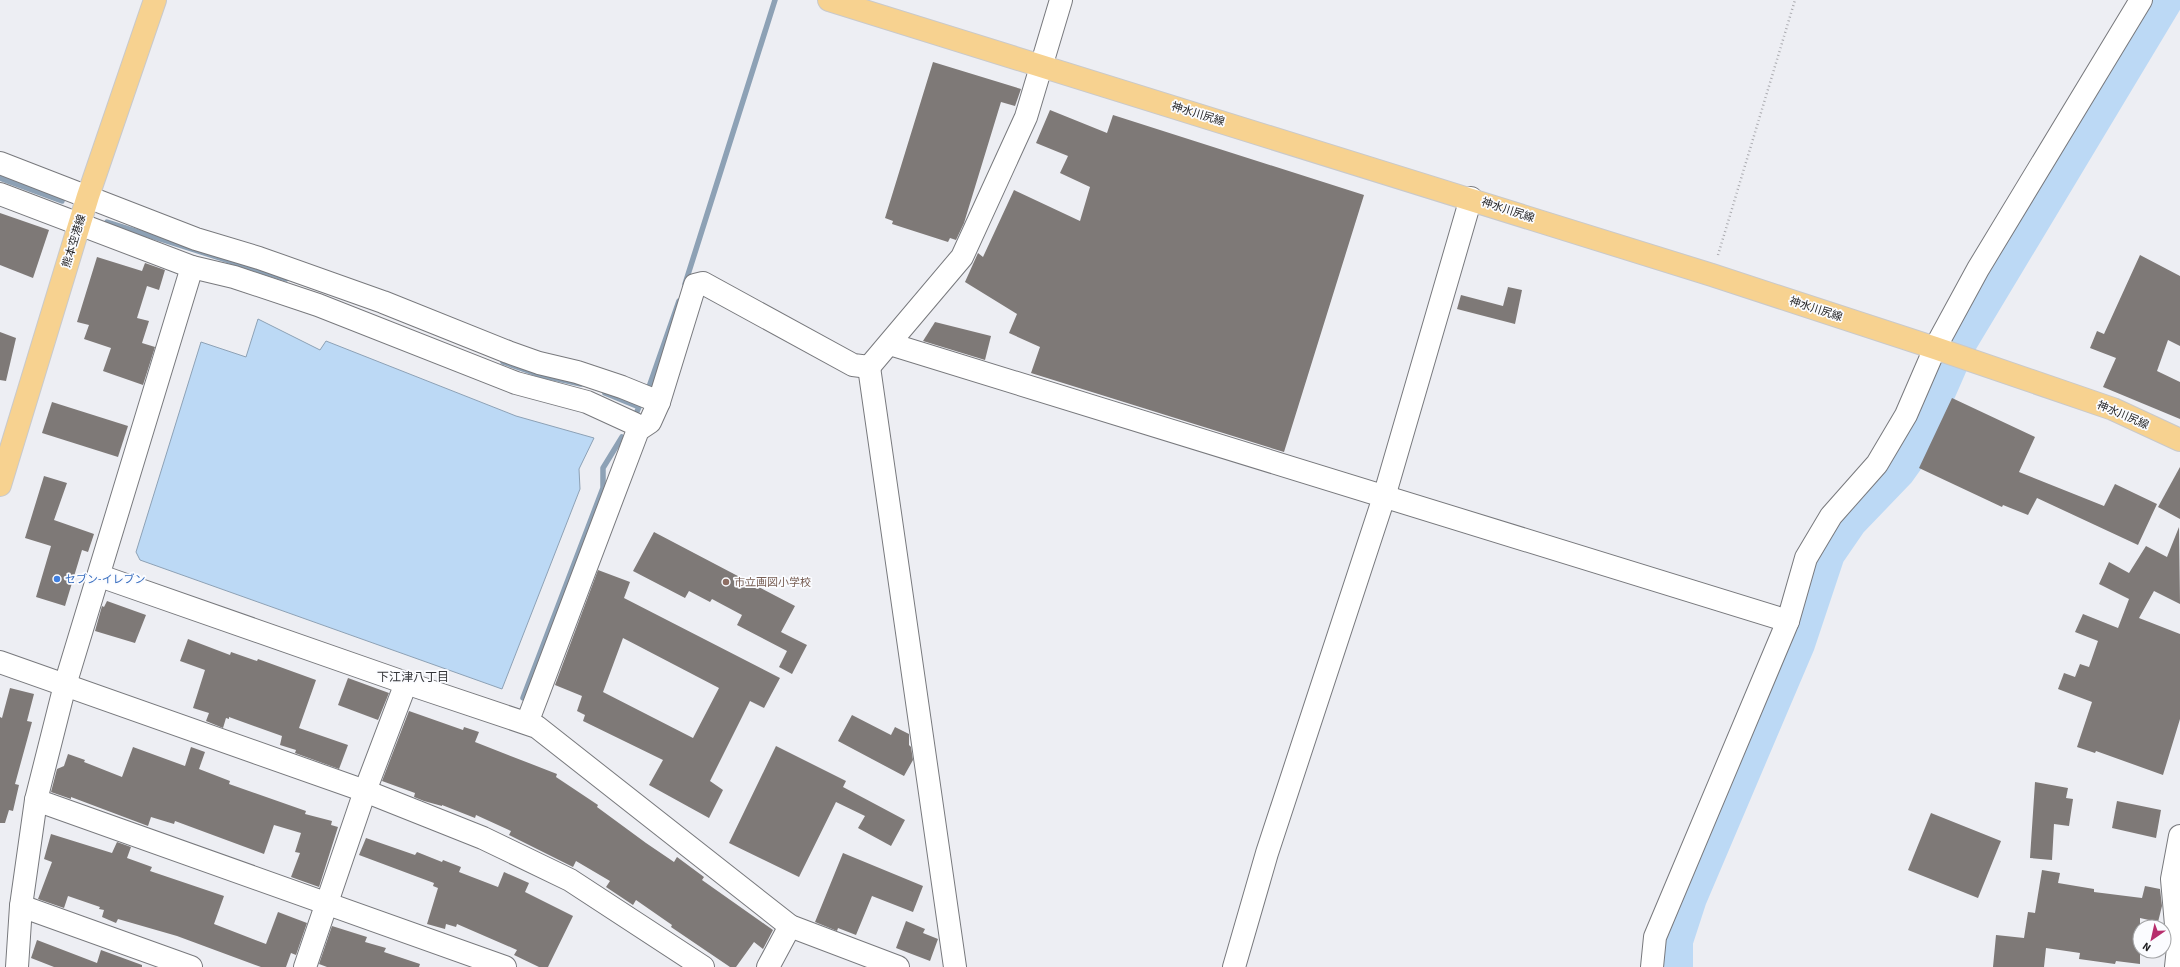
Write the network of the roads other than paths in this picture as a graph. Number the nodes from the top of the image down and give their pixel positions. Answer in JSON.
{"nodes":[{"id":1,"x":155,"y":0,"type":"edge"},
{"id":2,"x":829,"y":0,"type":"edge"},
{"id":3,"x":1061,"y":0,"type":"edge"},
{"id":4,"x":2141,"y":0,"type":"edge"},
{"id":5,"x":1041,"y":66,"type":"junction"},
{"id":6,"x":0,"y":163,"type":"edge"},
{"id":7,"x":0,"y":194,"type":"edge"},
{"id":8,"x":88,"y":196,"type":"junction"},
{"id":9,"x":1471,"y":198,"type":"junction"},
{"id":10,"x":79,"y":224,"type":"junction"},
{"id":11,"x":192,"y":267,"type":"junction"},
{"id":12,"x":890,"y":344,"type":"junction"},
{"id":13,"x":1939,"y":350,"type":"junction"},
{"id":14,"x":869,"y":367,"type":"junction"},
{"id":15,"x":659,"y":402,"type":"junction"},
{"id":16,"x":638,"y":430,"type":"junction"},
{"id":17,"x":2180,"y":440,"type":"edge"},
{"id":18,"x":0,"y":485,"type":"edge"},
{"id":19,"x":1384,"y":497,"type":"junction"},
{"id":20,"x":100,"y":576,"type":"junction"},
{"id":21,"x":1788,"y":622,"type":"junction"},
{"id":22,"x":0,"y":662,"type":"edge"},
{"id":23,"x":406,"y":683,"type":"junction"},
{"id":24,"x":65,"y":685,"type":"junction"},
{"id":25,"x":527,"y":723,"type":"junction"},
{"id":26,"x":365,"y":791,"type":"junction"},
{"id":27,"x":36,"y":800,"type":"junction"},
{"id":28,"x":2180,"y":836,"type":"edge"},
{"id":29,"x":327,"y":904,"type":"junction"},
{"id":30,"x":21,"y":906,"type":"junction"},
{"id":31,"x":790,"y":926,"type":"junction"},
{"id":32,"x":17,"y":967,"type":"edge"},
{"id":33,"x":191,"y":967,"type":"edge"},
{"id":34,"x":305,"y":967,"type":"edge"},
{"id":35,"x":505,"y":967,"type":"edge"},
{"id":36,"x":703,"y":967,"type":"edge"},
{"id":37,"x":768,"y":967,"type":"edge"},
{"id":38,"x":898,"y":967,"type":"edge"},
{"id":39,"x":955,"y":967,"type":"edge"},
{"id":40,"x":1234,"y":967,"type":"edge"},
{"id":41,"x":1652,"y":967,"type":"edge"},
{"id":42,"x":2176,"y":967,"type":"edge"}],
"edges":[{"from":1,"to":8,"type":"main road","name":"熊本空港線"},
{"from":2,"to":5,"type":"main road","name":"神水川尻線"},
{"from":3,"to":5,"type":"street"},
{"from":4,"to":13,"type":"street"},
{"from":5,"to":9,"type":"main road","name":"神水川尻線"},
{"from":5,"to":12,"type":"street"},
{"from":6,"to":8,"type":"street"},
{"from":7,"to":10,"type":"street"},
{"from":8,"to":10,"type":"main road","name":"熊本空港線"},
{"from":8,"to":15,"type":"street"},
{"from":9,"to":13,"type":"main road","name":"神水川尻線"},
{"from":9,"to":19,"type":"street"},
{"from":10,"to":11,"type":"street"},
{"from":10,"to":18,"type":"main road","name":"熊本空港線"},
{"from":11,"to":16,"type":"street"},
{"from":11,"to":20,"type":"street"},
{"from":12,"to":14,"type":"street"},
{"from":12,"to":19,"type":"street"},
{"from":13,"to":17,"type":"main road","name":"神水川尻線"},
{"from":13,"to":21,"type":"street"},
{"from":14,"to":15,"type":"street"},
{"from":14,"to":39,"type":"street"},
{"from":15,"to":16,"type":"street"},
{"from":16,"to":25,"type":"street"},
{"from":19,"to":21,"type":"street"},
{"from":19,"to":40,"type":"street"},
{"from":20,"to":23,"type":"street"},
{"from":20,"to":24,"type":"street"},
{"from":21,"to":41,"type":"street"},
{"from":22,"to":24,"type":"street"},
{"from":23,"to":25,"type":"street"},
{"from":23,"to":26,"type":"street"},
{"from":24,"to":26,"type":"street"},
{"from":24,"to":27,"type":"street"},
{"from":25,"to":31,"type":"street"},
{"from":26,"to":29,"type":"street"},
{"from":26,"to":36,"type":"street"},
{"from":27,"to":29,"type":"street"},
{"from":27,"to":30,"type":"street"},
{"from":28,"to":42,"type":"street"},
{"from":29,"to":34,"type":"street"},
{"from":29,"to":35,"type":"street"},
{"from":30,"to":32,"type":"street"},
{"from":30,"to":33,"type":"street"},
{"from":31,"to":37,"type":"street"},
{"from":31,"to":38,"type":"street"}]}
